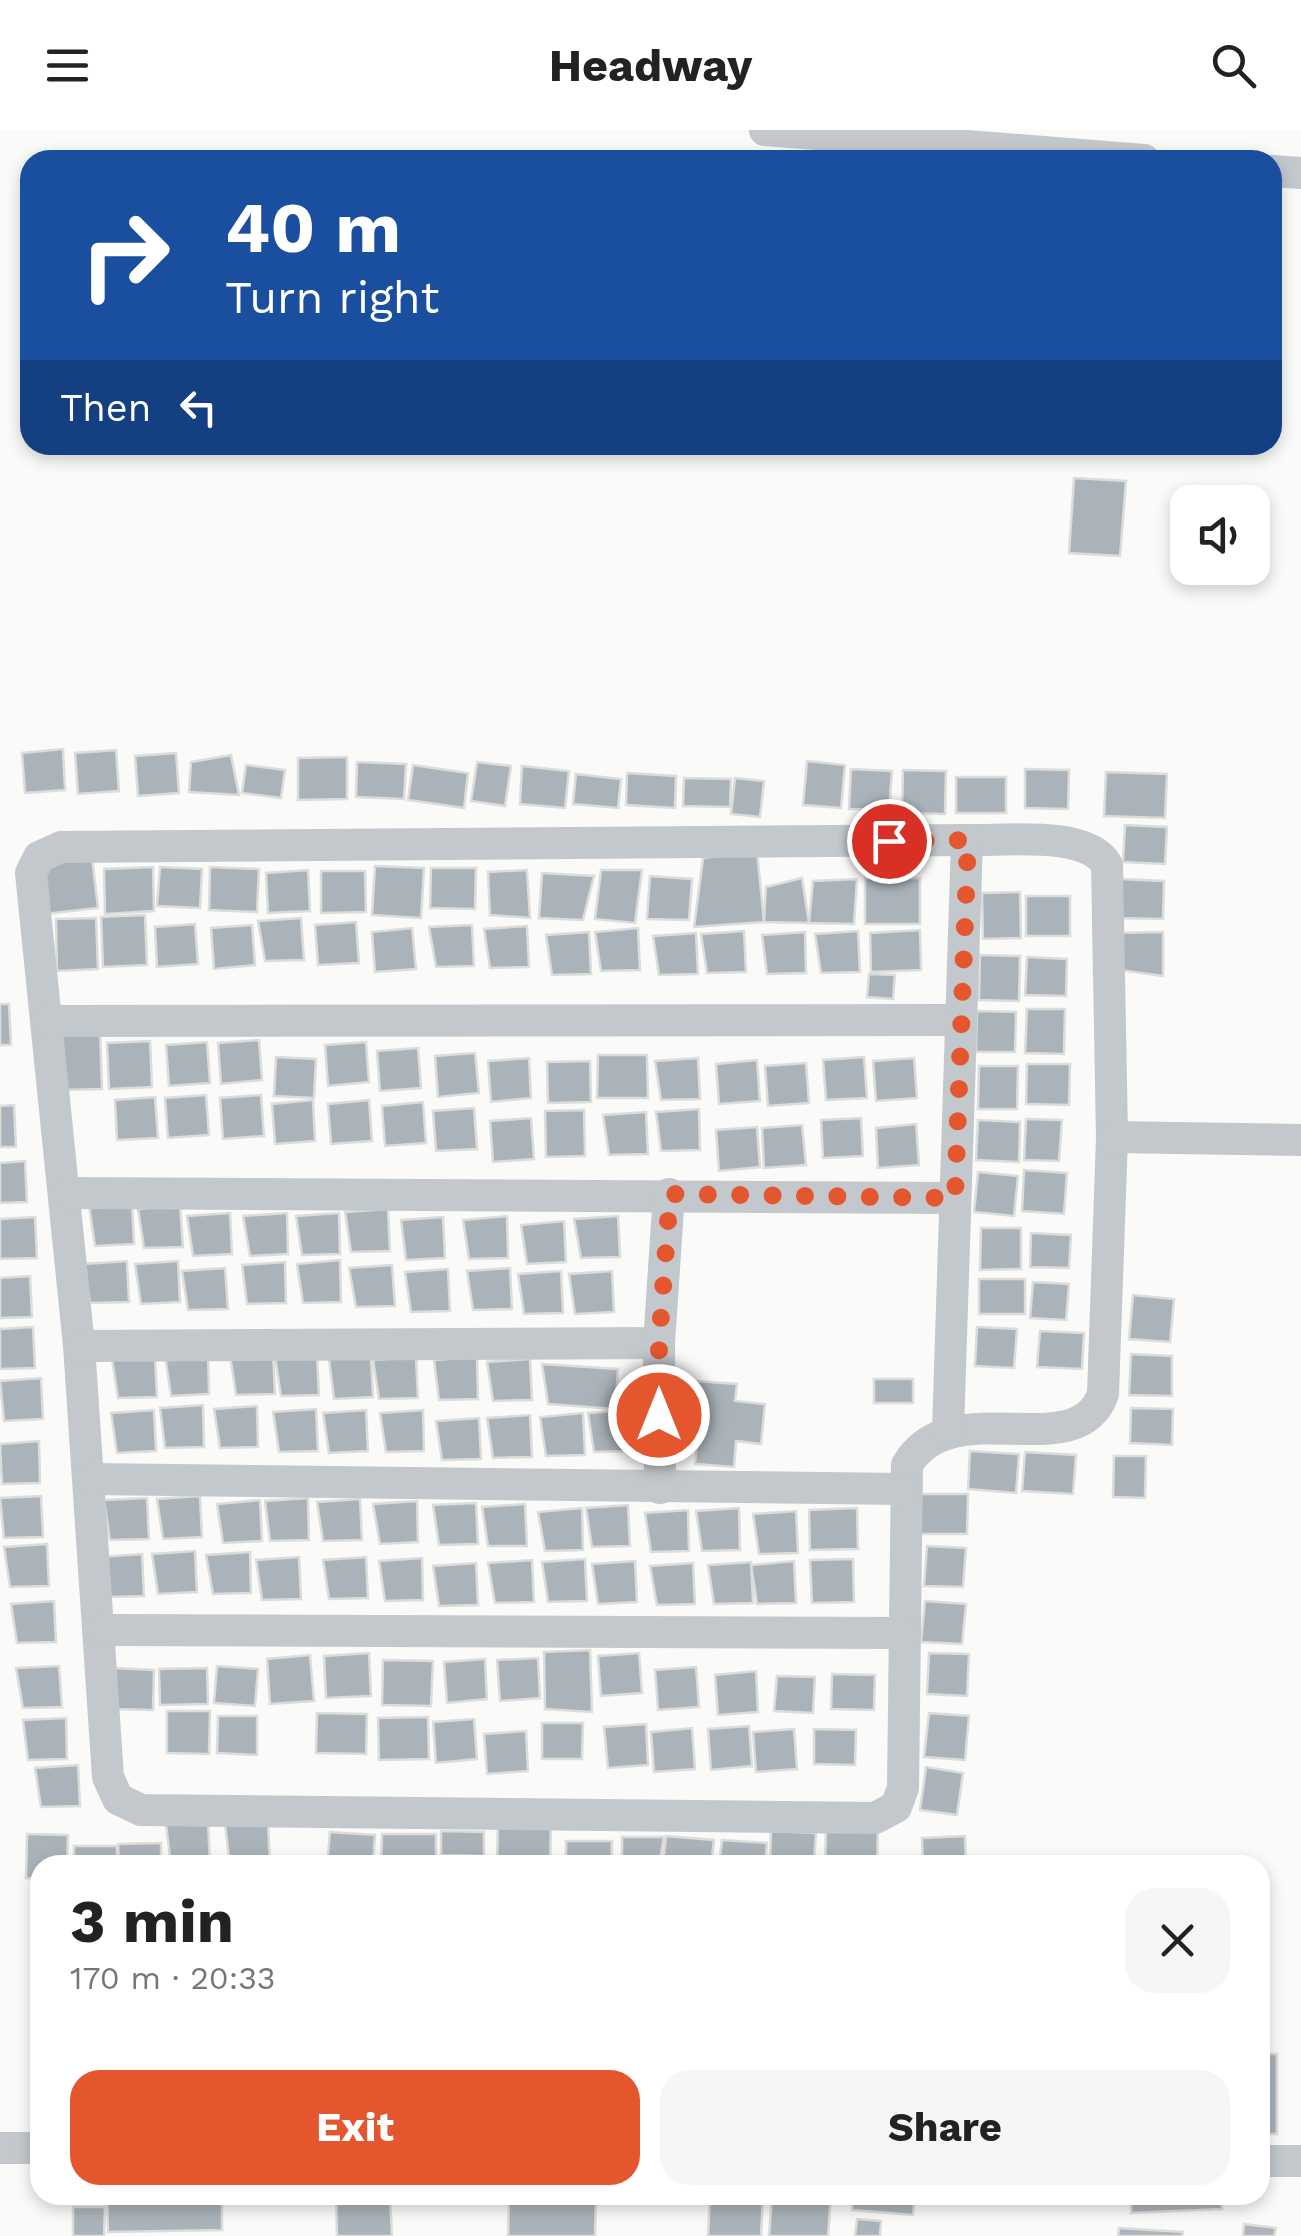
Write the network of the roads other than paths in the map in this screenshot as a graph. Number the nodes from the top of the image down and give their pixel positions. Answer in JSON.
{"nodes":[{"id":1,"x":764,"y":130,"type":"edge"},
{"id":2,"x":1017,"y":150,"type":"edge"},
{"id":3,"x":968,"y":840,"type":"junction"},
{"id":4,"x":46,"y":1020,"type":"junction"},
{"id":5,"x":960,"y":1020,"type":"junction"},
{"id":6,"x":1112,"y":1136,"type":"junction"},
{"id":7,"x":1301,"y":1140,"type":"edge"},
{"id":8,"x":65,"y":1193,"type":"junction"},
{"id":9,"x":670,"y":1194,"type":"junction"},
{"id":10,"x":955,"y":1198,"type":"junction"},
{"id":11,"x":659,"y":1343,"type":"junction"},
{"id":12,"x":80,"y":1346,"type":"junction"},
{"id":13,"x":948,"y":1431,"type":"junction"},
{"id":14,"x":88,"y":1479,"type":"junction"},
{"id":15,"x":660,"y":1488,"type":"junction"},
{"id":16,"x":904,"y":1489,"type":"junction"},
{"id":17,"x":102,"y":1630,"type":"junction"},
{"id":18,"x":905,"y":1633,"type":"junction"},
{"id":19,"x":0,"y":2148,"type":"edge"},
{"id":20,"x":30,"y":2148,"type":"edge"},
{"id":21,"x":1270,"y":2161,"type":"edge"},
{"id":22,"x":1301,"y":2161,"type":"edge"}],
"edges":[{"from":1,"to":2,"type":"street"},
{"from":3,"to":4,"type":"street"},
{"from":3,"to":5,"type":"street"},
{"from":3,"to":6,"type":"street"},
{"from":4,"to":5,"type":"street"},
{"from":4,"to":8,"type":"street"},
{"from":5,"to":10,"type":"street"},
{"from":6,"to":7,"type":"street"},
{"from":6,"to":13,"type":"street"},
{"from":8,"to":9,"type":"street"},
{"from":8,"to":12,"type":"street"},
{"from":9,"to":10,"type":"street"},
{"from":9,"to":11,"type":"street"},
{"from":10,"to":13,"type":"street"},
{"from":11,"to":12,"type":"street"},
{"from":11,"to":15,"type":"street"},
{"from":12,"to":14,"type":"street"},
{"from":13,"to":16,"type":"street"},
{"from":14,"to":15,"type":"street"},
{"from":14,"to":17,"type":"street"},
{"from":15,"to":16,"type":"street"},
{"from":16,"to":18,"type":"street"},
{"from":17,"to":18,"type":"street"},
{"from":17,"to":18,"type":"street"},
{"from":19,"to":20,"type":"street"},
{"from":21,"to":22,"type":"street"}]}
